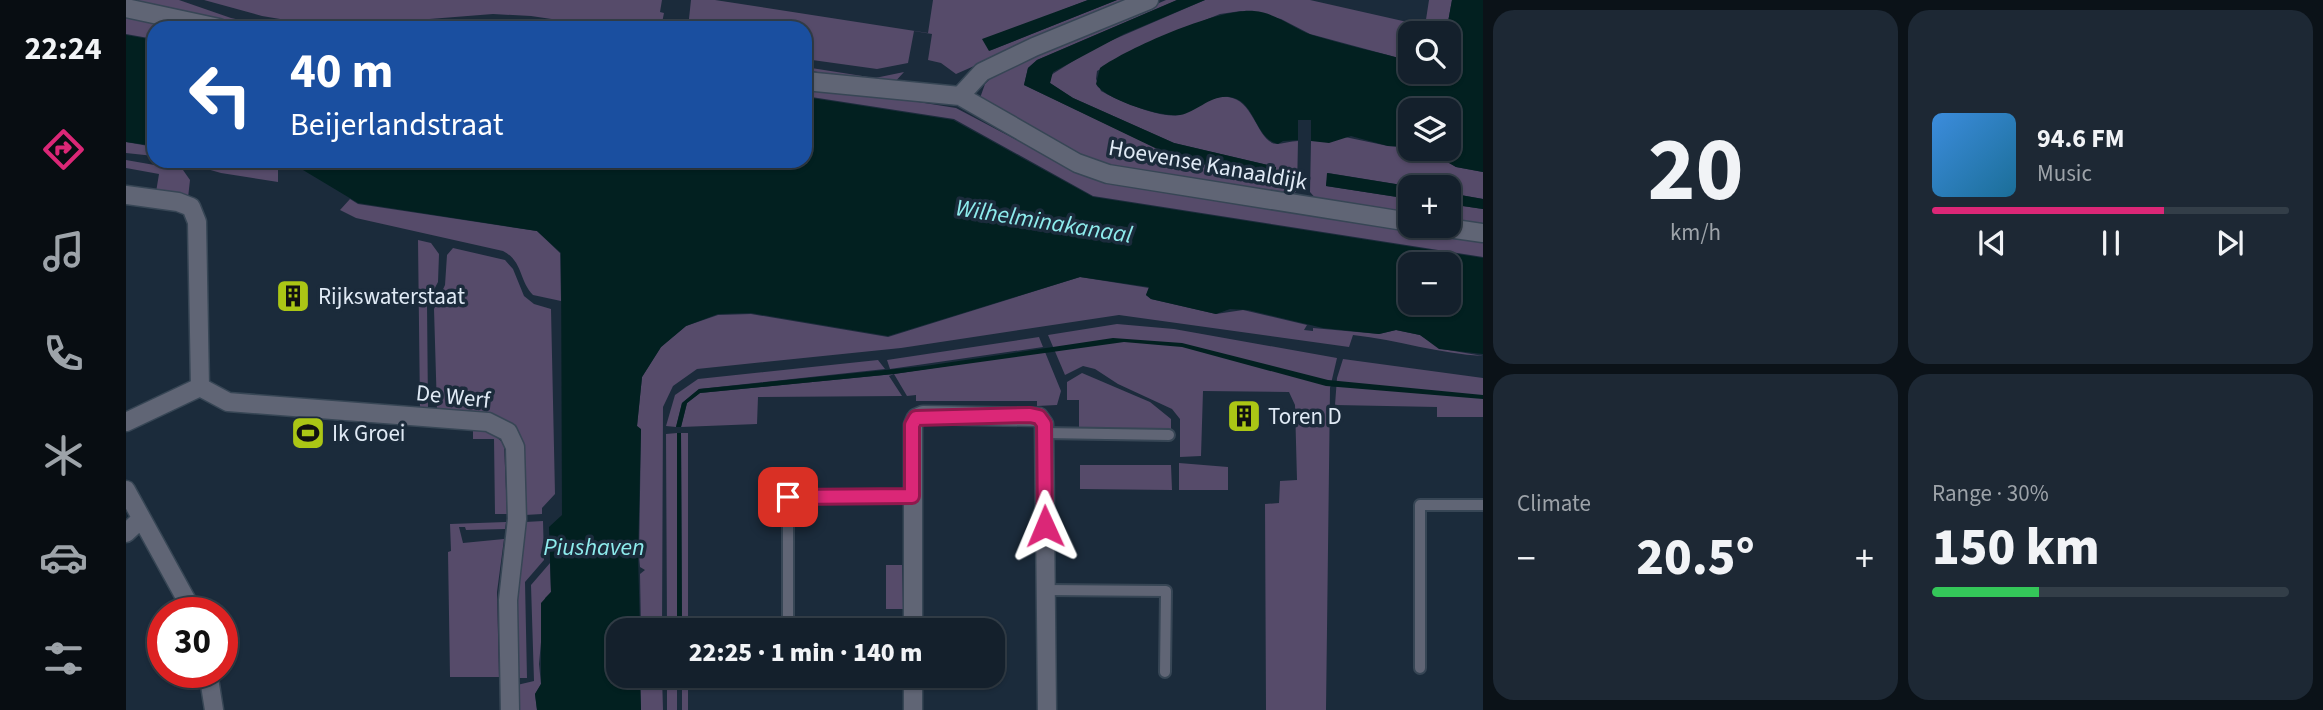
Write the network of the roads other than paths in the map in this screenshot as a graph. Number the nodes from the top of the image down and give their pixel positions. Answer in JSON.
{"nodes":[{"id":1,"x":1149,"y":0,"type":"edge"},
{"id":2,"x":126,"y":8,"type":"edge"},
{"id":3,"x":186,"y":21,"type":"edge"},
{"id":4,"x":812,"y":81,"type":"edge"},
{"id":5,"x":960,"y":96,"type":"junction"},
{"id":6,"x":126,"y":195,"type":"edge"},
{"id":7,"x":1398,"y":220,"type":"edge"},
{"id":8,"x":1461,"y":230,"type":"edge"},
{"id":9,"x":1483,"y":233,"type":"edge"},
{"id":10,"x":200,"y":387,"type":"junction"},
{"id":11,"x":126,"y":422,"type":"edge"},
{"id":12,"x":1044,"y":433,"type":"junction"},
{"id":13,"x":1169,"y":435,"type":"dead end"},
{"id":14,"x":126,"y":490,"type":"edge"},
{"id":15,"x":912,"y":496,"type":"junction"},
{"id":16,"x":1483,"y":505,"type":"edge"},
{"id":17,"x":141,"y":519,"type":"junction"},
{"id":18,"x":126,"y":533,"type":"edge"},
{"id":19,"x":1046,"y":590,"type":"junction"},
{"id":20,"x":185,"y":597,"type":"edge"},
{"id":21,"x":788,"y":618,"type":"edge"},
{"id":22,"x":913,"y":618,"type":"edge"},
{"id":23,"x":1420,"y":668,"type":"dead end"},
{"id":24,"x":1165,"y":672,"type":"dead end"},
{"id":25,"x":211,"y":688,"type":"edge"},
{"id":26,"x":913,"y":688,"type":"edge"},
{"id":27,"x":214,"y":710,"type":"edge"},
{"id":28,"x":510,"y":710,"type":"edge"},
{"id":29,"x":913,"y":710,"type":"edge"},
{"id":30,"x":1047,"y":710,"type":"edge"}],
"edges":[{"from":1,"to":5,"type":"street"},
{"from":2,"to":3,"type":"street"},
{"from":4,"to":5,"type":"street","name":"Hoevense Kanaaldijk"},
{"from":5,"to":7,"type":"street","name":"Hoevense Kanaaldijk"},
{"from":6,"to":10,"type":"street"},
{"from":8,"to":9,"type":"street"},
{"from":10,"to":11,"type":"street"},
{"from":10,"to":28,"type":"street","name":"De Werf"},
{"from":12,"to":13,"type":"lane"},
{"from":12,"to":15,"type":"street"},
{"from":12,"to":19,"type":"street"},
{"from":14,"to":17,"type":"street"},
{"from":15,"to":21,"type":"lane"},
{"from":15,"to":22,"type":"street"},
{"from":16,"to":23,"type":"lane"},
{"from":17,"to":18,"type":"street"},
{"from":17,"to":20,"type":"street"},
{"from":19,"to":24,"type":"lane"},
{"from":19,"to":30,"type":"street"},
{"from":25,"to":27,"type":"street"},
{"from":26,"to":29,"type":"street"}]}
